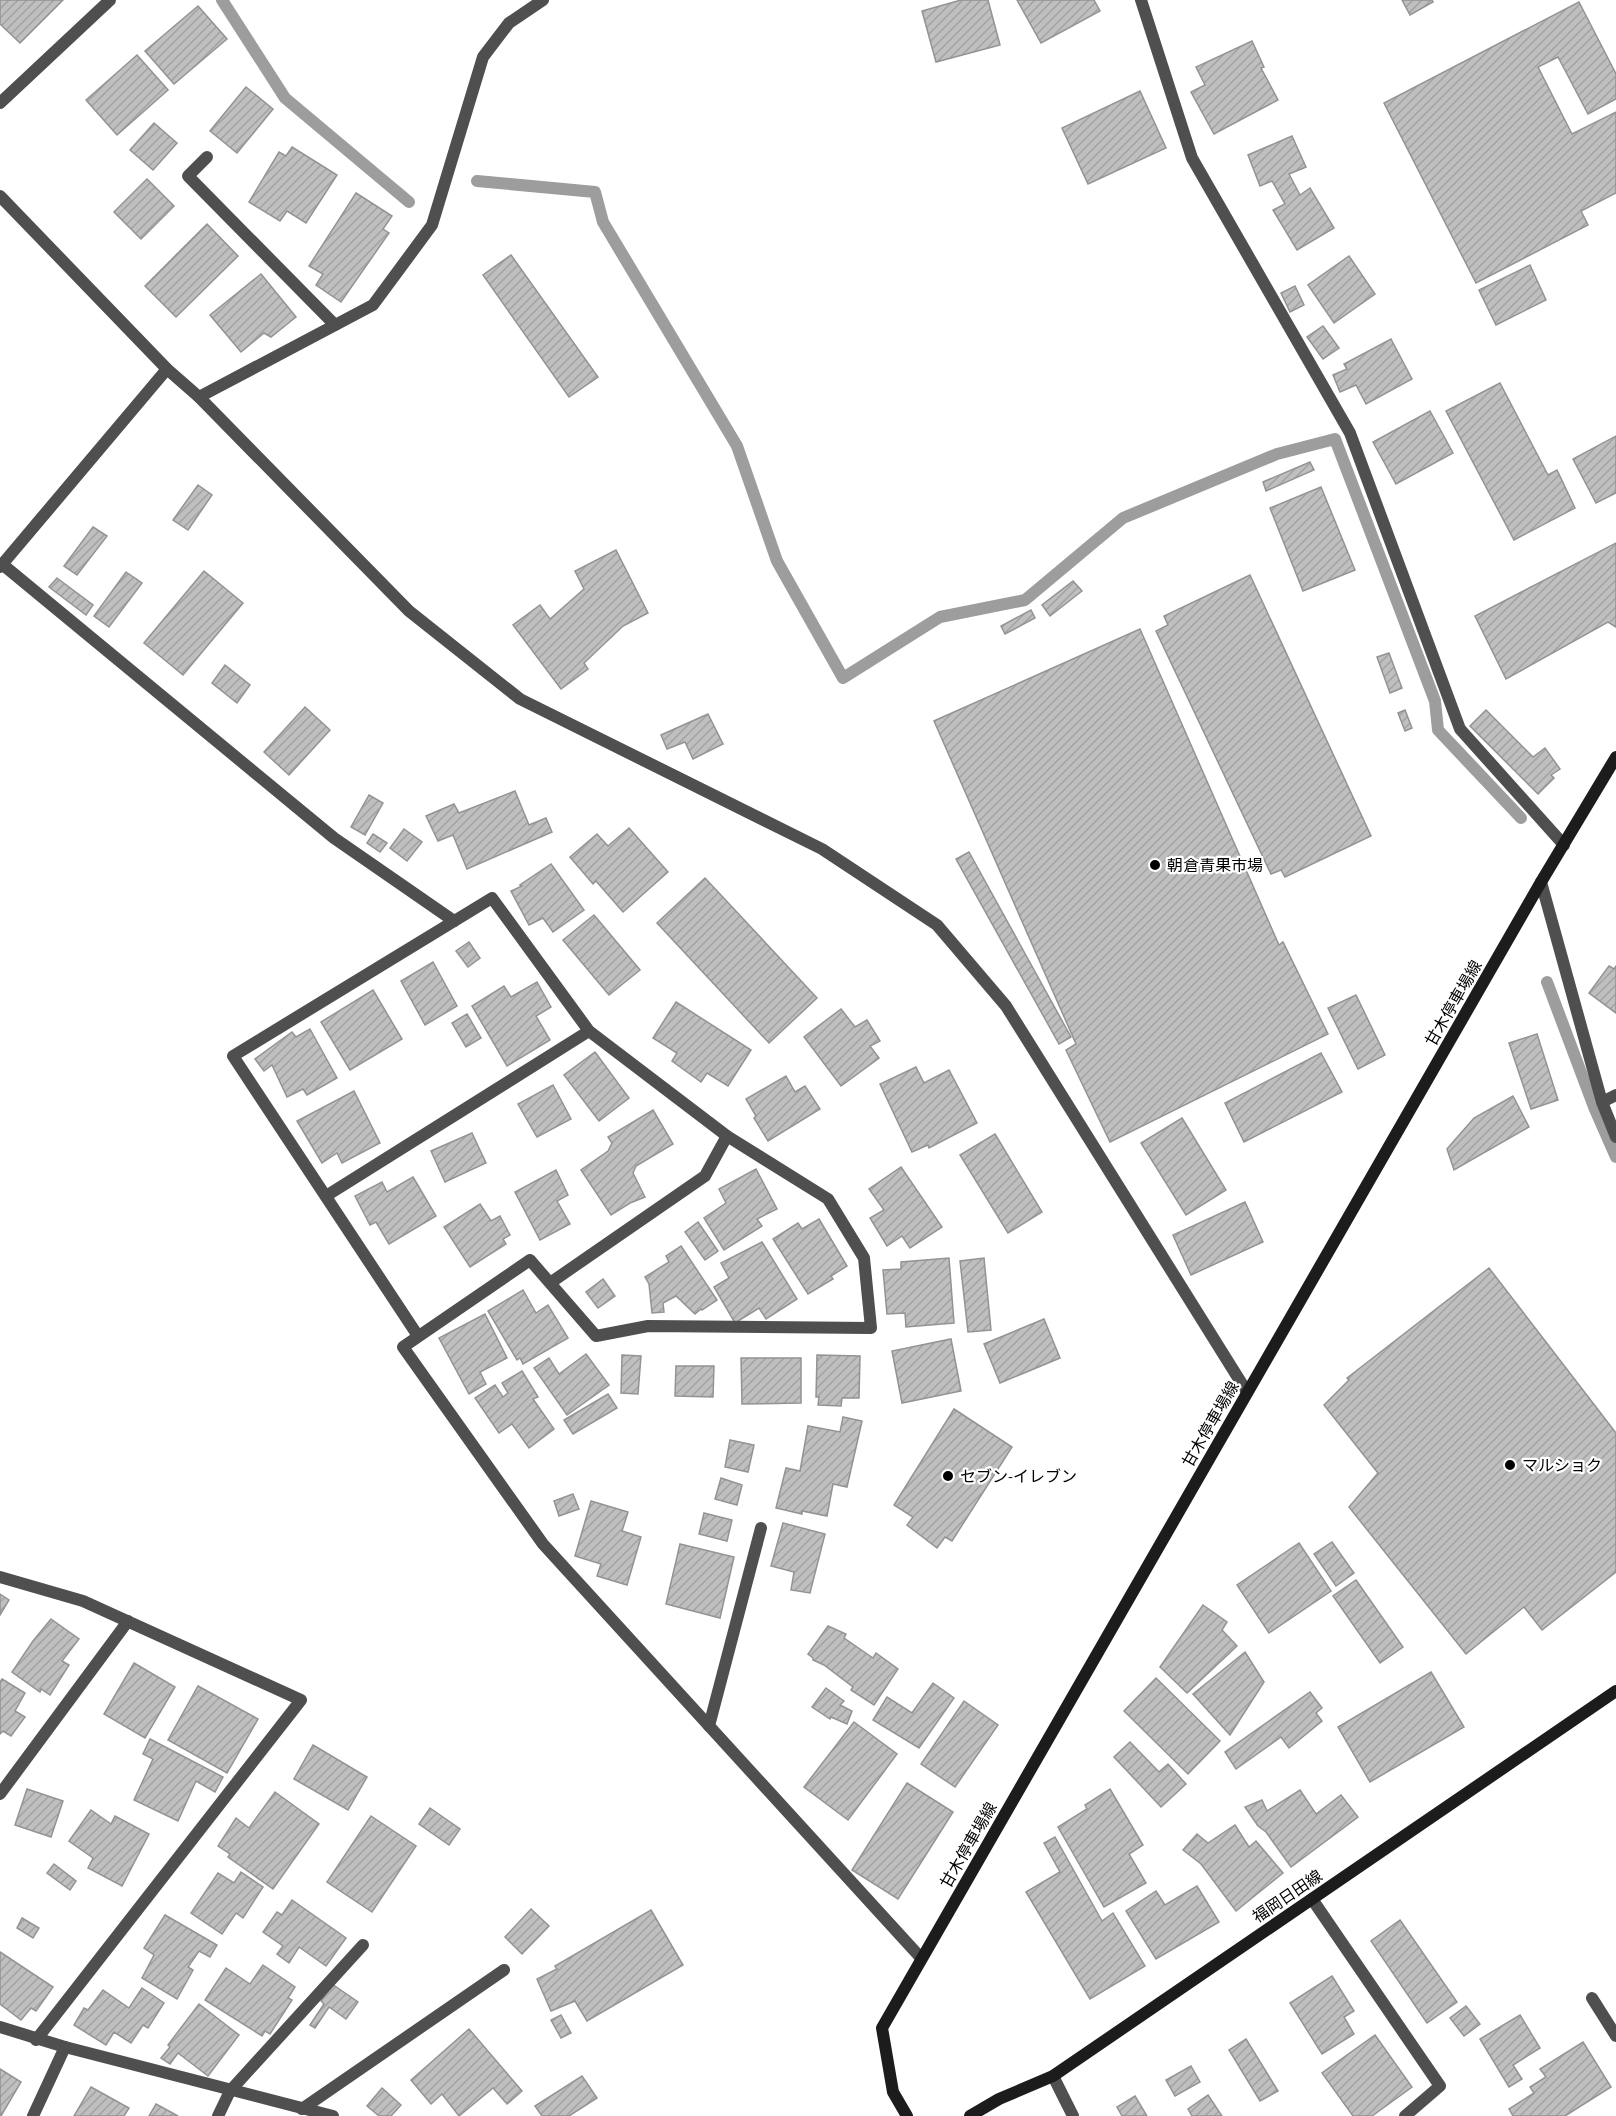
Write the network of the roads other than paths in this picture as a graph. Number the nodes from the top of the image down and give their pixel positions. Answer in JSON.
{"nodes":[{"id":1,"x":110,"y":0,"type":"edge"},
{"id":2,"x":543,"y":0,"type":"edge"},
{"id":3,"x":1141,"y":0,"type":"edge"},
{"id":4,"x":0,"y":103,"type":"edge"},
{"id":5,"x":207,"y":157,"type":"dead end"},
{"id":6,"x":0,"y":196,"type":"edge"},
{"id":7,"x":335,"y":325,"type":"junction"},
{"id":8,"x":166,"y":369,"type":"junction"},
{"id":9,"x":199,"y":397,"type":"junction"},
{"id":10,"x":1,"y":565,"type":"edge"},
{"id":11,"x":1616,"y":757,"type":"edge"},
{"id":12,"x":1564,"y":845,"type":"junction"},
{"id":13,"x":1541,"y":882,"type":"junction"},
{"id":14,"x":454,"y":921,"type":"junction"},
{"id":15,"x":589,"y":1031,"type":"junction"},
{"id":16,"x":1616,"y":1095,"type":"edge"},
{"id":17,"x":1602,"y":1102,"type":"junction"},
{"id":18,"x":727,"y":1136,"type":"junction"},
{"id":19,"x":1616,"y":1137,"type":"edge"},
{"id":20,"x":326,"y":1196,"type":"junction"},
{"id":21,"x":550,"y":1283,"type":"junction"},
{"id":22,"x":418,"y":1336,"type":"junction"},
{"id":23,"x":1247,"y":1392,"type":"junction"},
{"id":24,"x":761,"y":1528,"type":"dead end"},
{"id":25,"x":0,"y":1577,"type":"edge"},
{"id":26,"x":128,"y":1621,"type":"junction"},
{"id":27,"x":1616,"y":1691,"type":"edge"},
{"id":28,"x":709,"y":1726,"type":"junction"},
{"id":29,"x":0,"y":1794,"type":"edge"},
{"id":30,"x":1312,"y":1899,"type":"junction"},
{"id":31,"x":363,"y":1945,"type":"dead end"},
{"id":32,"x":921,"y":1958,"type":"junction"},
{"id":33,"x":504,"y":1970,"type":"dead end"},
{"id":34,"x":1592,"y":1998,"type":"dead end"},
{"id":35,"x":0,"y":2027,"type":"edge"},
{"id":36,"x":1616,"y":2036,"type":"edge"},
{"id":37,"x":36,"y":2040,"type":"junction"},
{"id":38,"x":65,"y":2047,"type":"junction"},
{"id":39,"x":1053,"y":2076,"type":"junction"},
{"id":40,"x":231,"y":2091,"type":"junction"},
{"id":41,"x":302,"y":2109,"type":"junction"},
{"id":42,"x":33,"y":2116,"type":"edge"},
{"id":43,"x":218,"y":2116,"type":"edge"},
{"id":44,"x":333,"y":2116,"type":"edge"},
{"id":45,"x":907,"y":2116,"type":"edge"},
{"id":46,"x":970,"y":2116,"type":"edge"},
{"id":47,"x":1073,"y":2116,"type":"edge"},
{"id":48,"x":1405,"y":2116,"type":"edge"}],
"edges":[{"from":1,"to":4,"type":"street"},
{"from":2,"to":7,"type":"street"},
{"from":3,"to":12,"type":"street"},
{"from":5,"to":7,"type":"street"},
{"from":6,"to":8,"type":"street"},
{"from":7,"to":9,"type":"street"},
{"from":8,"to":9,"type":"street"},
{"from":8,"to":10,"type":"street"},
{"from":9,"to":23,"type":"street"},
{"from":10,"to":14,"type":"street"},
{"from":11,"to":12,"type":"main road","name":"甘木停車場線"},
{"from":12,"to":13,"type":"main road","name":"甘木停車場線"},
{"from":13,"to":17,"type":"street"},
{"from":13,"to":23,"type":"main road","name":"甘木停車場線"},
{"from":14,"to":15,"type":"street"},
{"from":14,"to":20,"type":"street"},
{"from":15,"to":18,"type":"street"},
{"from":15,"to":20,"type":"street"},
{"from":16,"to":17,"type":"street"},
{"from":17,"to":19,"type":"street"},
{"from":18,"to":21,"type":"street"},
{"from":18,"to":21,"type":"street"},
{"from":20,"to":22,"type":"street"},
{"from":21,"to":22,"type":"street"},
{"from":22,"to":28,"type":"street"},
{"from":23,"to":32,"type":"main road","name":"甘木停車場線"},
{"from":24,"to":28,"type":"street"},
{"from":25,"to":26,"type":"street"},
{"from":26,"to":29,"type":"street"},
{"from":26,"to":37,"type":"street"},
{"from":27,"to":30,"type":"main road","name":"福岡日田線"},
{"from":28,"to":32,"type":"street"},
{"from":30,"to":39,"type":"main road","name":"福岡日田線"},
{"from":30,"to":48,"type":"street"},
{"from":31,"to":40,"type":"street"},
{"from":32,"to":45,"type":"main road","name":"甘木停車場線"},
{"from":33,"to":41,"type":"street"},
{"from":34,"to":36,"type":"street"},
{"from":35,"to":37,"type":"street"},
{"from":37,"to":38,"type":"street"},
{"from":38,"to":40,"type":"street"},
{"from":38,"to":42,"type":"street"},
{"from":39,"to":46,"type":"main road","name":"福岡日田線"},
{"from":39,"to":47,"type":"street"},
{"from":40,"to":41,"type":"street"},
{"from":40,"to":43,"type":"street"},
{"from":41,"to":44,"type":"street"}]}
